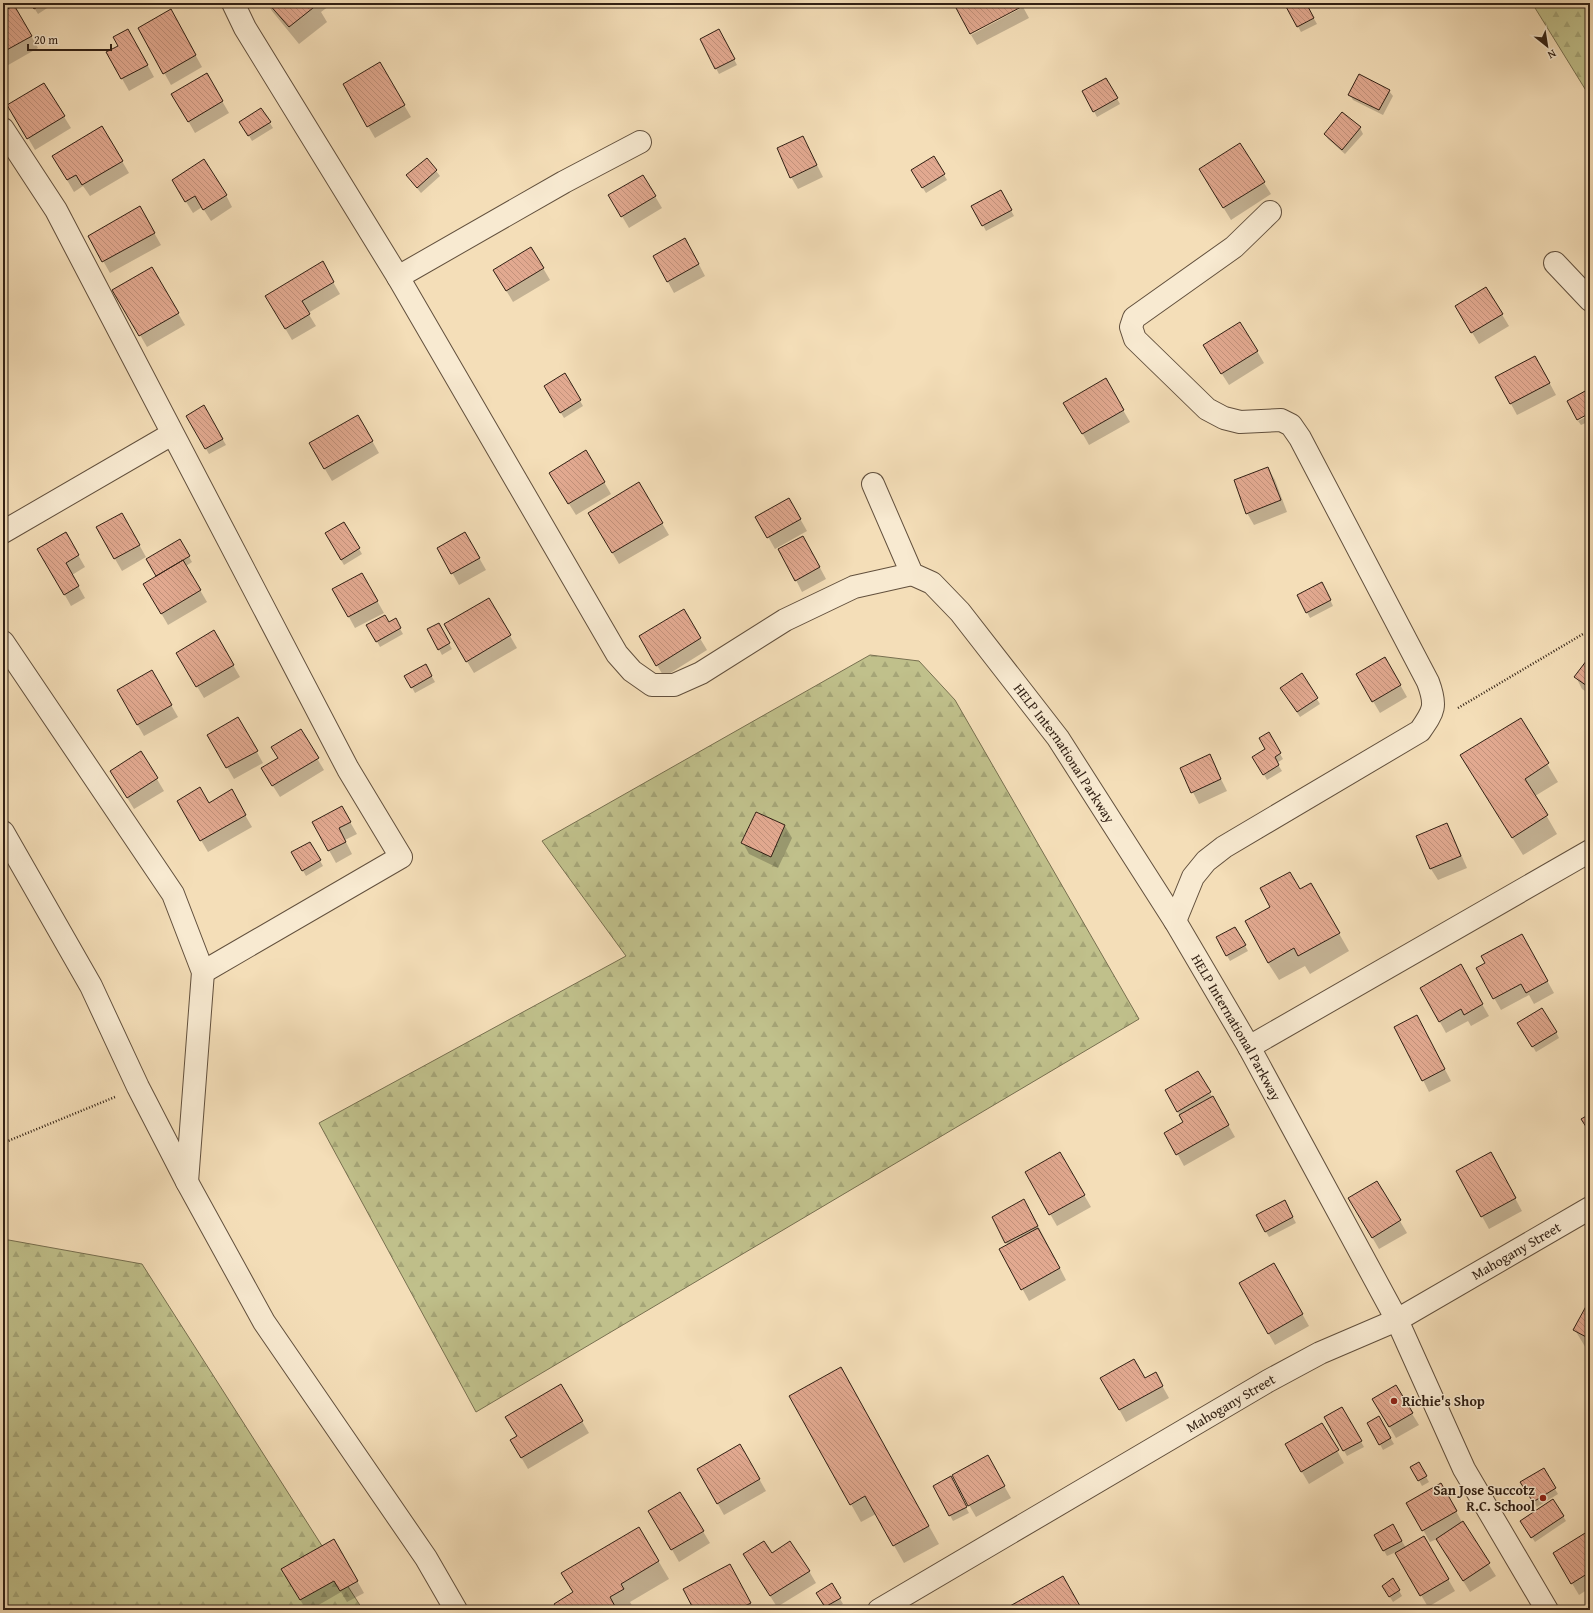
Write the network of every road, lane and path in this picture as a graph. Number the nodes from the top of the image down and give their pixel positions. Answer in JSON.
{"nodes":[{"id":1,"x":233,"y":3,"type":"edge"},
{"id":2,"x":3,"y":129,"type":"edge"},
{"id":3,"x":640,"y":142,"type":"dead end"},
{"id":4,"x":1270,"y":212,"type":"dead end"},
{"id":5,"x":1556,"y":263,"type":"dead end"},
{"id":6,"x":398,"y":277,"type":"junction"},
{"id":7,"x":1590,"y":300,"type":"edge"},
{"id":8,"x":172,"y":434,"type":"junction"},
{"id":9,"x":873,"y":484,"type":"dead end"},
{"id":10,"x":3,"y":532,"type":"edge"},
{"id":11,"x":912,"y":574,"type":"junction"},
{"id":12,"x":1583,"y":634,"type":"dead end"},
{"id":13,"x":3,"y":642,"type":"edge"},
{"id":14,"x":1454,"y":711,"type":"dead end"},
{"id":15,"x":3,"y":832,"type":"edge"},
{"id":16,"x":1590,"y":851,"type":"edge"},
{"id":17,"x":1175,"y":921,"type":"junction"},
{"id":18,"x":203,"y":972,"type":"junction"},
{"id":19,"x":1249,"y":1047,"type":"junction"},
{"id":20,"x":138,"y":1087,"type":"junction"},
{"id":21,"x":3,"y":1143,"type":"edge"},
{"id":22,"x":187,"y":1182,"type":"junction"},
{"id":23,"x":1590,"y":1208,"type":"edge"},
{"id":24,"x":1397,"y":1320,"type":"junction"},
{"id":25,"x":456,"y":1610,"type":"edge"},
{"id":26,"x":879,"y":1610,"type":"edge"},
{"id":27,"x":1547,"y":1610,"type":"edge"}],
"edges":[{"from":1,"to":6,"type":"street"},
{"from":2,"to":8,"type":"street"},
{"from":3,"to":6,"type":"street"},
{"from":4,"to":17,"type":"street"},
{"from":5,"to":7,"type":"street"},
{"from":6,"to":11,"type":"street"},
{"from":8,"to":10,"type":"street"},
{"from":8,"to":18,"type":"street"},
{"from":9,"to":11,"type":"street"},
{"from":11,"to":17,"type":"street","name":"HELP International Parkway"},
{"from":12,"to":14,"type":"path"},
{"from":13,"to":18,"type":"street"},
{"from":15,"to":20,"type":"street"},
{"from":16,"to":19,"type":"street"},
{"from":17,"to":19,"type":"street","name":"HELP International Parkway"},
{"from":18,"to":22,"type":"street"},
{"from":19,"to":24,"type":"street","name":"HELP International Parkway"},
{"from":20,"to":21,"type":"path"},
{"from":20,"to":22,"type":"street"},
{"from":22,"to":25,"type":"street"},
{"from":23,"to":24,"type":"street","name":"Mahogany Street"},
{"from":24,"to":26,"type":"street","name":"Mahogany Street"},
{"from":24,"to":27,"type":"street","name":"HELP International Parkway"}]}
